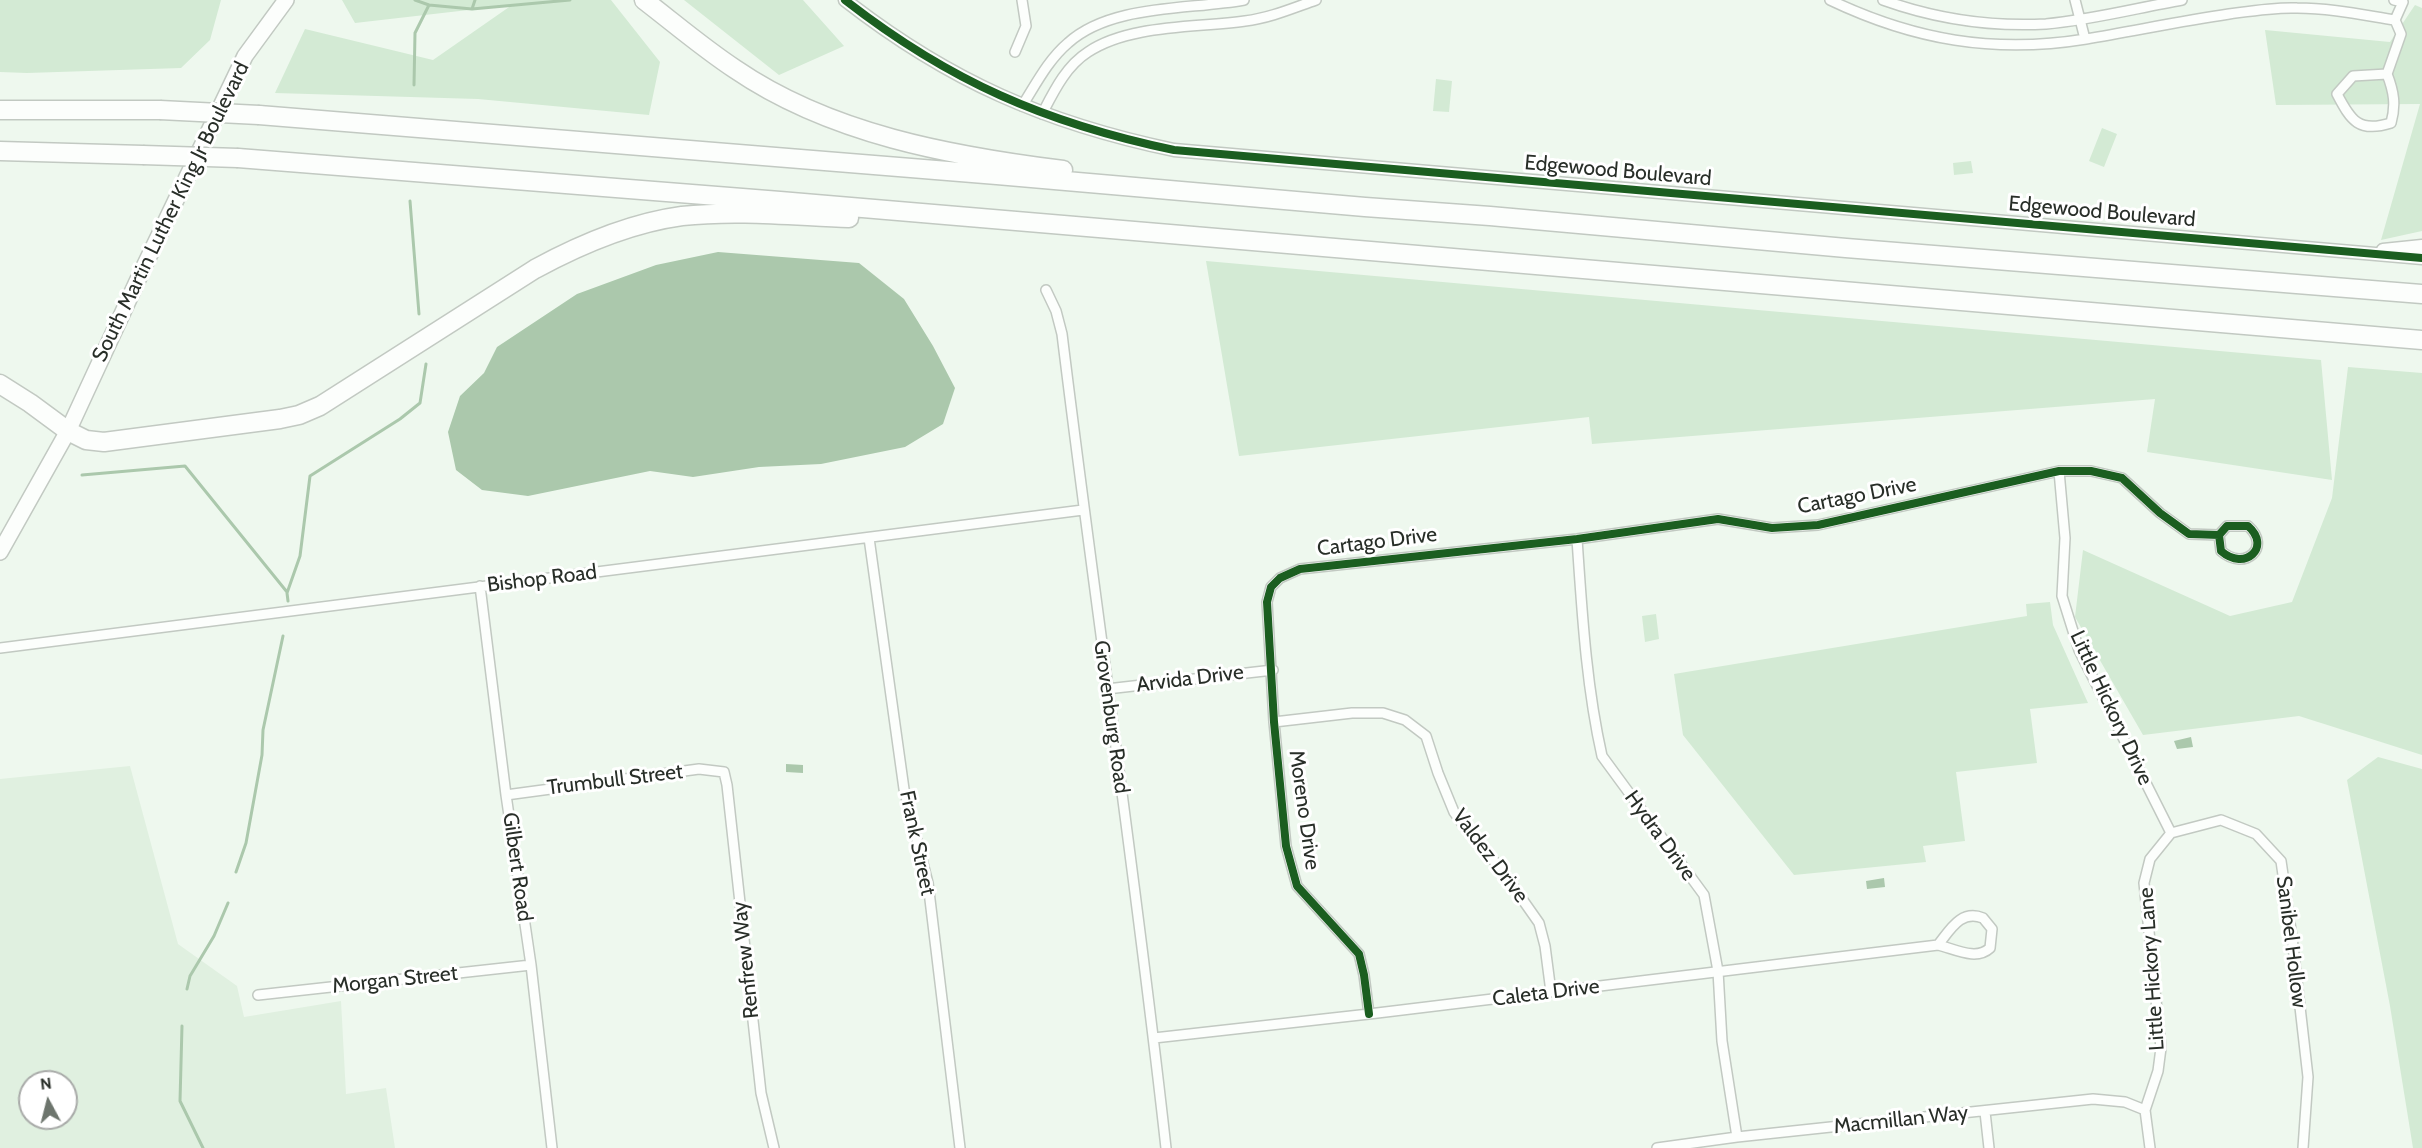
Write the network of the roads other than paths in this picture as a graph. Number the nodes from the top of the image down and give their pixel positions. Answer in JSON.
{"nodes":[{"id":1,"x":286,"y":0,"type":"edge"},
{"id":2,"x":644,"y":0,"type":"edge"},
{"id":3,"x":845,"y":0,"type":"edge"},
{"id":4,"x":1022,"y":0,"type":"edge"},
{"id":5,"x":1244,"y":0,"type":"edge"},
{"id":6,"x":1316,"y":0,"type":"edge"},
{"id":7,"x":1830,"y":0,"type":"edge"},
{"id":8,"x":1883,"y":0,"type":"edge"},
{"id":9,"x":2075,"y":0,"type":"edge"},
{"id":10,"x":2182,"y":0,"type":"edge"},
{"id":11,"x":2400,"y":1,"type":"edge"},
{"id":12,"x":2295,"y":4,"type":"edge"},
{"id":13,"x":2079,"y":19,"type":"junction"},
{"id":14,"x":2396,"y":20,"type":"junction"},
{"id":15,"x":2085,"y":39,"type":"junction"},
{"id":16,"x":1015,"y":52,"type":"dead end"},
{"id":17,"x":2387,"y":74,"type":"junction"},
{"id":18,"x":1022,"y":106,"type":"junction"},
{"id":19,"x":0,"y":110,"type":"edge"},
{"id":20,"x":1042,"y":114,"type":"junction"},
{"id":21,"x":0,"y":151,"type":"edge"},
{"id":22,"x":1365,"y":207,"type":"junction"},
{"id":23,"x":953,"y":216,"type":"junction"},
{"id":24,"x":2422,"y":246,"type":"edge"},
{"id":25,"x":2364,"y":252,"type":"junction"},
{"id":26,"x":2422,"y":258,"type":"edge"},
{"id":27,"x":1046,"y":290,"type":"dead end"},
{"id":28,"x":2422,"y":294,"type":"edge"},
{"id":29,"x":2422,"y":340,"type":"edge"},
{"id":30,"x":0,"y":384,"type":"edge"},
{"id":31,"x":68,"y":431,"type":"junction"},
{"id":32,"x":2059,"y":471,"type":"junction"},
{"id":33,"x":1083,"y":510,"type":"junction"},
{"id":34,"x":2219,"y":535,"type":"junction"},
{"id":35,"x":869,"y":538,"type":"junction"},
{"id":36,"x":1577,"y":538,"type":"junction"},
{"id":37,"x":0,"y":552,"type":"edge"},
{"id":38,"x":480,"y":586,"type":"junction"},
{"id":39,"x":1271,"y":587,"type":"joint"},
{"id":40,"x":0,"y":648,"type":"edge"},
{"id":41,"x":1273,"y":670,"type":"junction"},
{"id":42,"x":1107,"y":689,"type":"junction"},
{"id":43,"x":1274,"y":722,"type":"junction"},
{"id":44,"x":724,"y":772,"type":"joint"},
{"id":45,"x":506,"y":795,"type":"junction"},
{"id":46,"x":2171,"y":833,"type":"junction"},
{"id":47,"x":1938,"y":945,"type":"junction"},
{"id":48,"x":531,"y":965,"type":"junction"},
{"id":49,"x":1718,"y":971,"type":"junction"},
{"id":50,"x":1551,"y":992,"type":"junction"},
{"id":51,"x":258,"y":995,"type":"dead end"},
{"id":52,"x":1369,"y":1014,"type":"junction"},
{"id":53,"x":1154,"y":1038,"type":"junction"},
{"id":54,"x":2145,"y":1110,"type":"junction"},
{"id":55,"x":1985,"y":1112,"type":"junction"},
{"id":56,"x":1737,"y":1137,"type":"junction"},
{"id":57,"x":552,"y":1148,"type":"edge"},
{"id":58,"x":774,"y":1148,"type":"edge"},
{"id":59,"x":960,"y":1148,"type":"edge"},
{"id":60,"x":1166,"y":1148,"type":"edge"},
{"id":61,"x":1657,"y":1148,"type":"edge"},
{"id":62,"x":1989,"y":1148,"type":"edge"},
{"id":63,"x":2150,"y":1148,"type":"edge"},
{"id":64,"x":2303,"y":1148,"type":"edge"}],
"edges":[{"from":1,"to":31,"type":"main road","name":"South Martin Luther King Jr Boulevard"},
{"from":2,"to":22,"type":"highway"},
{"from":3,"to":18,"type":"street","name":"Edgewood Boulevard"},
{"from":4,"to":16,"type":"street"},
{"from":5,"to":18,"type":"street"},
{"from":6,"to":20,"type":"street"},
{"from":7,"to":15,"type":"street"},
{"from":8,"to":13,"type":"street"},
{"from":9,"to":13,"type":"street"},
{"from":10,"to":13,"type":"street"},
{"from":11,"to":14,"type":"street"},
{"from":12,"to":14,"type":"street"},
{"from":12,"to":15,"type":"street"},
{"from":13,"to":15,"type":"street"},
{"from":14,"to":17,"type":"street"},
{"from":17,"to":17,"type":"street"},
{"from":18,"to":20,"type":"street","name":"Edgewood Boulevard"},
{"from":19,"to":22,"type":"highway","bridge":true},
{"from":20,"to":25,"type":"street","name":"Edgewood Boulevard"},
{"from":21,"to":23,"type":"highway","bridge":true},
{"from":22,"to":28,"type":"highway"},
{"from":23,"to":29,"type":"highway"},
{"from":23,"to":31,"type":"highway"},
{"from":24,"to":25,"type":"street"},
{"from":25,"to":26,"type":"street","name":"Edgewood Boulevard"},
{"from":27,"to":33,"type":"street","name":"Grovenburg Road"},
{"from":30,"to":31,"type":"highway"},
{"from":31,"to":37,"type":"main road","name":"South Martin Luther King Jr Boulevard"},
{"from":32,"to":34,"type":"street","name":"Cartago Drive"},
{"from":32,"to":36,"type":"street","name":"Cartago Drive"},
{"from":32,"to":46,"type":"street","name":"Little Hickory Drive"},
{"from":33,"to":35,"type":"street","name":"Bishop Road"},
{"from":33,"to":42,"type":"street","name":"Grovenburg Road"},
{"from":34,"to":34,"type":"street","name":"Cartago Drive"},
{"from":35,"to":38,"type":"street","name":"Bishop Road"},
{"from":35,"to":59,"type":"street","name":"Frank Street"},
{"from":36,"to":39,"type":"street","name":"Cartago Drive"},
{"from":36,"to":49,"type":"street","name":"Hydra Drive"},
{"from":38,"to":40,"type":"street","name":"Bishop Road"},
{"from":38,"to":45,"type":"street","name":"Gilbert Road"},
{"from":39,"to":41,"type":"street","name":"Moreno Drive"},
{"from":41,"to":42,"type":"street","name":"Arvida Drive"},
{"from":41,"to":43,"type":"street","name":"Moreno Drive"},
{"from":42,"to":53,"type":"street","name":"Grovenburg Road"},
{"from":43,"to":50,"type":"street","name":"Valdez Drive"},
{"from":43,"to":52,"type":"street","name":"Moreno Drive"},
{"from":44,"to":45,"type":"street","name":"Trumbull Street"},
{"from":44,"to":58,"type":"street","name":"Renfrew Way"},
{"from":45,"to":48,"type":"street","name":"Gilbert Road"},
{"from":46,"to":54,"type":"street","name":"Little Hickory Lane"},
{"from":46,"to":64,"type":"street","name":"Sanibel Hollow"},
{"from":47,"to":47,"type":"street","name":"Caleta Drive"},
{"from":47,"to":49,"type":"street","name":"Caleta Drive"},
{"from":48,"to":51,"type":"street","name":"Morgan Street"},
{"from":48,"to":57,"type":"street","name":"Gilbert Road"},
{"from":49,"to":50,"type":"street","name":"Caleta Drive"},
{"from":49,"to":56,"type":"street","name":"Hydra Drive"},
{"from":50,"to":52,"type":"street","name":"Caleta Drive"},
{"from":52,"to":53,"type":"street","name":"Caleta Drive"},
{"from":53,"to":60,"type":"street","name":"Grovenburg Road"},
{"from":54,"to":55,"type":"street","name":"Macmillan Way"},
{"from":54,"to":63,"type":"street"},
{"from":55,"to":56,"type":"street","name":"Macmillan Way"},
{"from":55,"to":62,"type":"street"},
{"from":56,"to":61,"type":"street","name":"Macmillan Way"}]}
